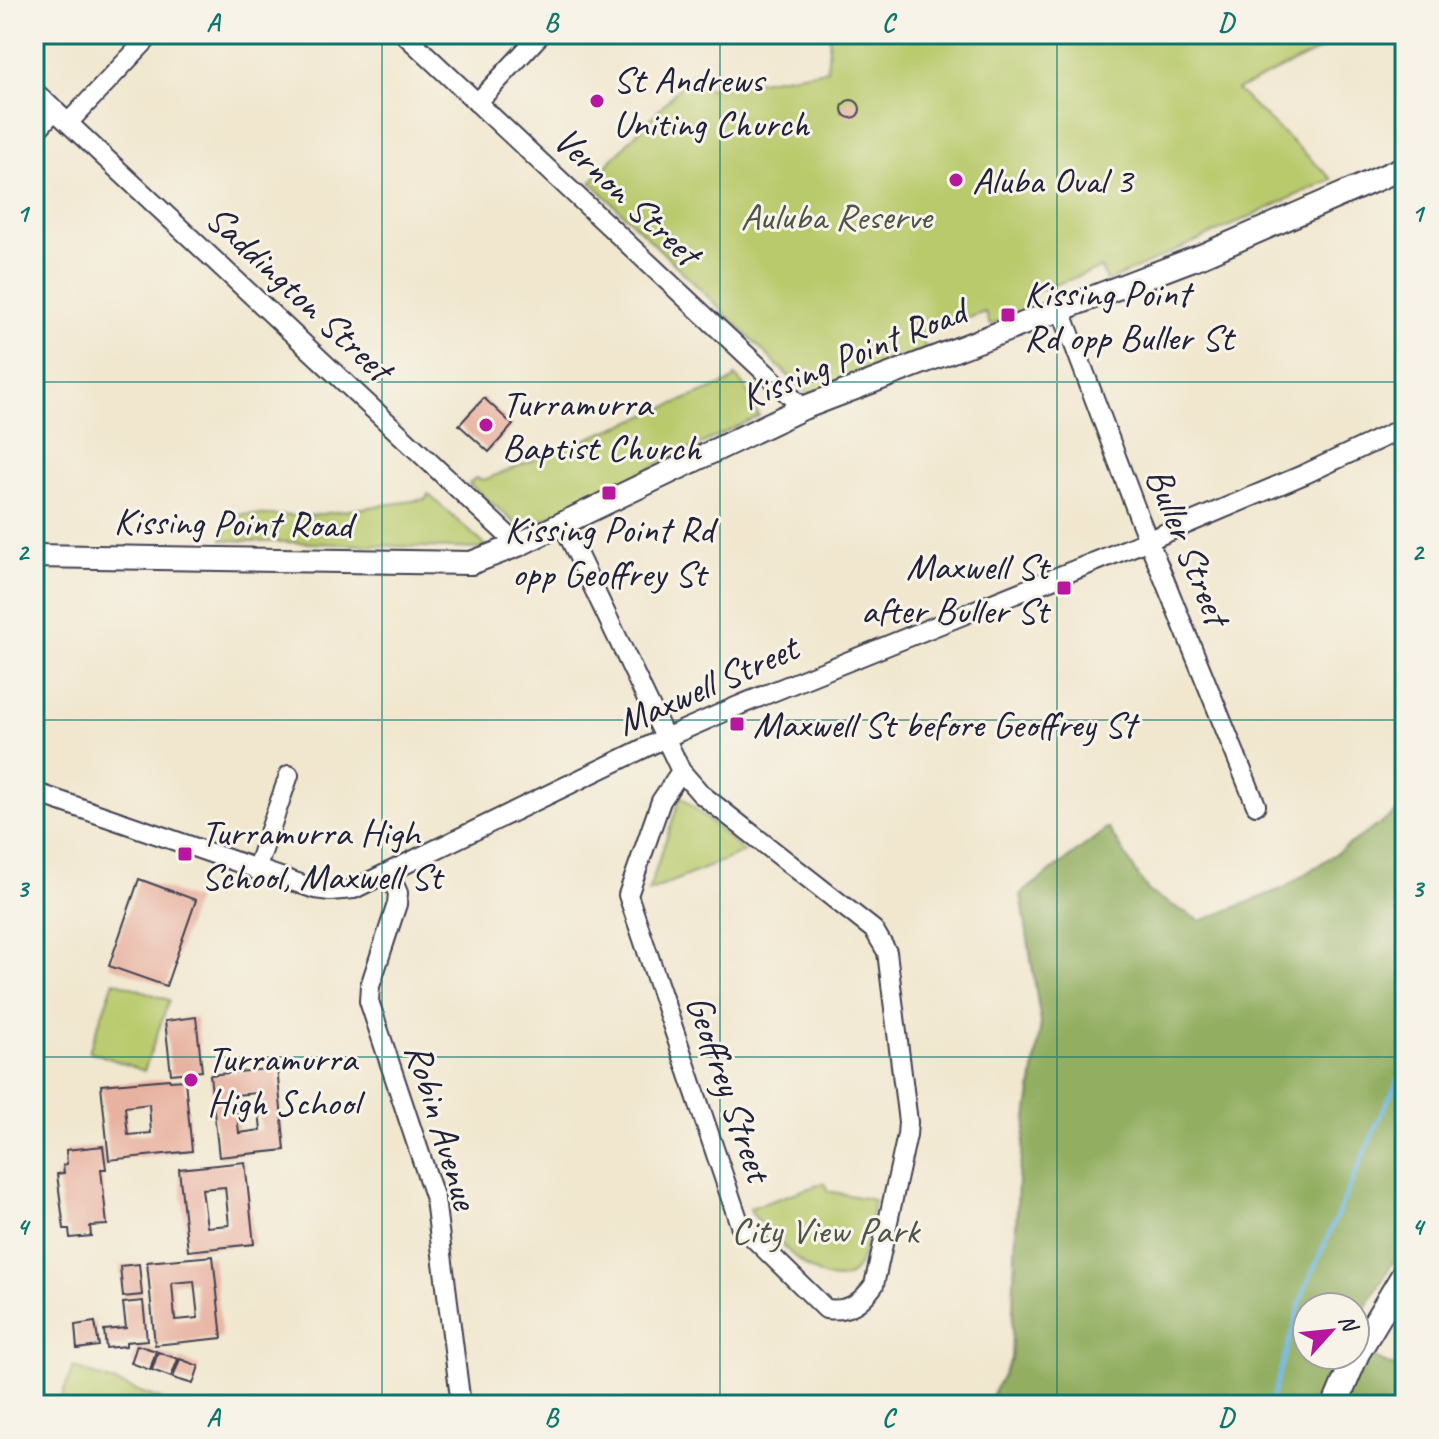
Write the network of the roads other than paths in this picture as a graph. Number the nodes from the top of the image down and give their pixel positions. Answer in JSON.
{"nodes":[{"id":1,"x":152,"y":34,"type":"edge"},
{"id":2,"x":404,"y":34,"type":"edge"},
{"id":3,"x":541,"y":34,"type":"edge"},
{"id":4,"x":34,"y":91,"type":"edge"},
{"id":5,"x":477,"y":103,"type":"junction"},
{"id":6,"x":62,"y":117,"type":"junction"},
{"id":7,"x":34,"y":133,"type":"edge"},
{"id":8,"x":1405,"y":167,"type":"edge"},
{"id":9,"x":1061,"y":310,"type":"junction"},
{"id":10,"x":803,"y":408,"type":"junction"},
{"id":11,"x":1405,"y":427,"type":"edge"},
{"id":12,"x":563,"y":524,"type":"junction"},
{"id":13,"x":1149,"y":540,"type":"junction"},
{"id":14,"x":518,"y":545,"type":"junction"},
{"id":15,"x":34,"y":556,"type":"edge"},
{"id":16,"x":665,"y":738,"type":"junction"},
{"id":17,"x":681,"y":771,"type":"junction"},
{"id":18,"x":289,"y":775,"type":"dead end"},
{"id":19,"x":34,"y":792,"type":"edge"},
{"id":20,"x":1256,"y":805,"type":"dead end"},
{"id":21,"x":256,"y":870,"type":"junction"},
{"id":22,"x":389,"y":873,"type":"junction"},
{"id":23,"x":1405,"y":1273,"type":"edge"},
{"id":24,"x":461,"y":1405,"type":"edge"},
{"id":25,"x":1335,"y":1405,"type":"edge"}],
"edges":[{"from":1,"to":6,"type":"street"},
{"from":2,"to":5,"type":"street","name":"Vernon Street"},
{"from":3,"to":5,"type":"street"},
{"from":4,"to":6,"type":"street","name":"Saddington Street"},
{"from":5,"to":10,"type":"street","name":"Vernon Street"},
{"from":6,"to":7,"type":"street"},
{"from":6,"to":14,"type":"street","name":"Saddington Street"},
{"from":8,"to":9,"type":"street","name":"Kissing Point Road"},
{"from":9,"to":10,"type":"street","name":"Kissing Point Road"},
{"from":9,"to":13,"type":"street","name":"Buller Street"},
{"from":10,"to":12,"type":"street","name":"Kissing Point Road"},
{"from":11,"to":13,"type":"street","name":"Maxwell Street"},
{"from":12,"to":14,"type":"street","name":"Kissing Point Road"},
{"from":12,"to":16,"type":"street","name":"Geoffrey Street"},
{"from":13,"to":16,"type":"street","name":"Maxwell Street"},
{"from":13,"to":20,"type":"street","name":"Buller Street"},
{"from":14,"to":15,"type":"street","name":"Kissing Point Road"},
{"from":16,"to":17,"type":"street","name":"Geoffrey Street"},
{"from":16,"to":22,"type":"street","name":"Maxwell Street"},
{"from":17,"to":17,"type":"street","name":"Geoffrey Street"},
{"from":18,"to":21,"type":"street"},
{"from":19,"to":21,"type":"street","name":"Maxwell Street"},
{"from":21,"to":22,"type":"street","name":"Maxwell Street"},
{"from":22,"to":24,"type":"street","name":"Robin Avenue"},
{"from":23,"to":25,"type":"main road"}]}
